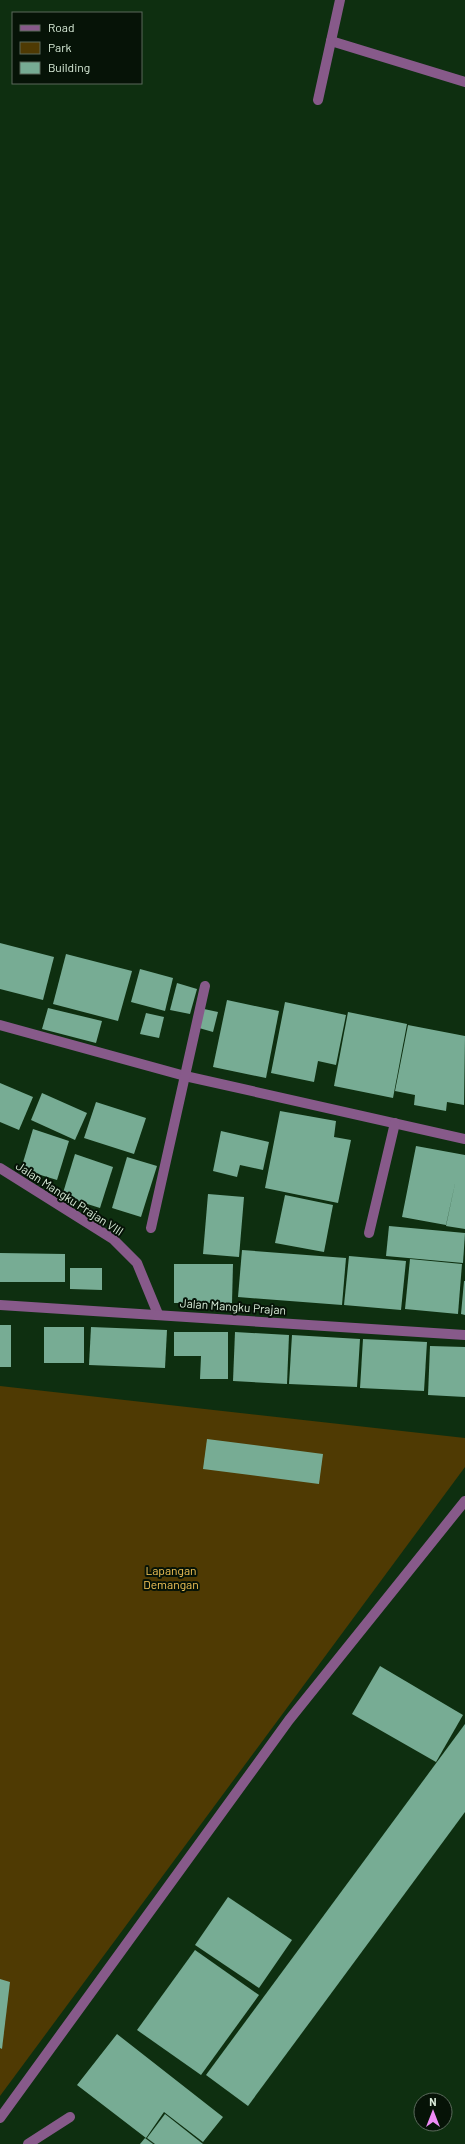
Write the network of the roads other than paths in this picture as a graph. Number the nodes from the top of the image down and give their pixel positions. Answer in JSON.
{"nodes":[{"id":1,"x":340,"y":0,"type":"edge"},
{"id":2,"x":331,"y":41,"type":"junction"},
{"id":3,"x":465,"y":82,"type":"edge"},
{"id":4,"x":318,"y":100,"type":"dead end"},
{"id":5,"x":205,"y":986,"type":"dead end"},
{"id":6,"x":0,"y":1025,"type":"edge"},
{"id":7,"x":185,"y":1076,"type":"junction"},
{"id":8,"x":395,"y":1123,"type":"junction"},
{"id":9,"x":465,"y":1139,"type":"edge"},
{"id":10,"x":0,"y":1168,"type":"edge"},
{"id":11,"x":151,"y":1228,"type":"dead end"},
{"id":12,"x":369,"y":1233,"type":"dead end"},
{"id":13,"x":0,"y":1305,"type":"edge"},
{"id":14,"x":158,"y":1314,"type":"junction"},
{"id":15,"x":465,"y":1335,"type":"edge"},
{"id":16,"x":465,"y":1501,"type":"edge"},
{"id":17,"x":70,"y":2117,"type":"dead end"},
{"id":18,"x":0,"y":2118,"type":"edge"},
{"id":19,"x":28,"y":2144,"type":"edge"}],
"edges":[{"from":1,"to":2,"type":"street"},
{"from":2,"to":3,"type":"street"},
{"from":2,"to":4,"type":"street"},
{"from":5,"to":7,"type":"street"},
{"from":6,"to":7,"type":"street"},
{"from":7,"to":8,"type":"street"},
{"from":7,"to":11,"type":"street"},
{"from":8,"to":9,"type":"street"},
{"from":8,"to":12,"type":"street"},
{"from":10,"to":14,"type":"street","name":"Jalan Mangku Prajan VIII"},
{"from":13,"to":14,"type":"street","name":"Jalan Mangku Prajan"},
{"from":14,"to":15,"type":"street","name":"Jalan Mangku Prajan"},
{"from":16,"to":18,"type":"street"},
{"from":17,"to":19,"type":"street"}]}
